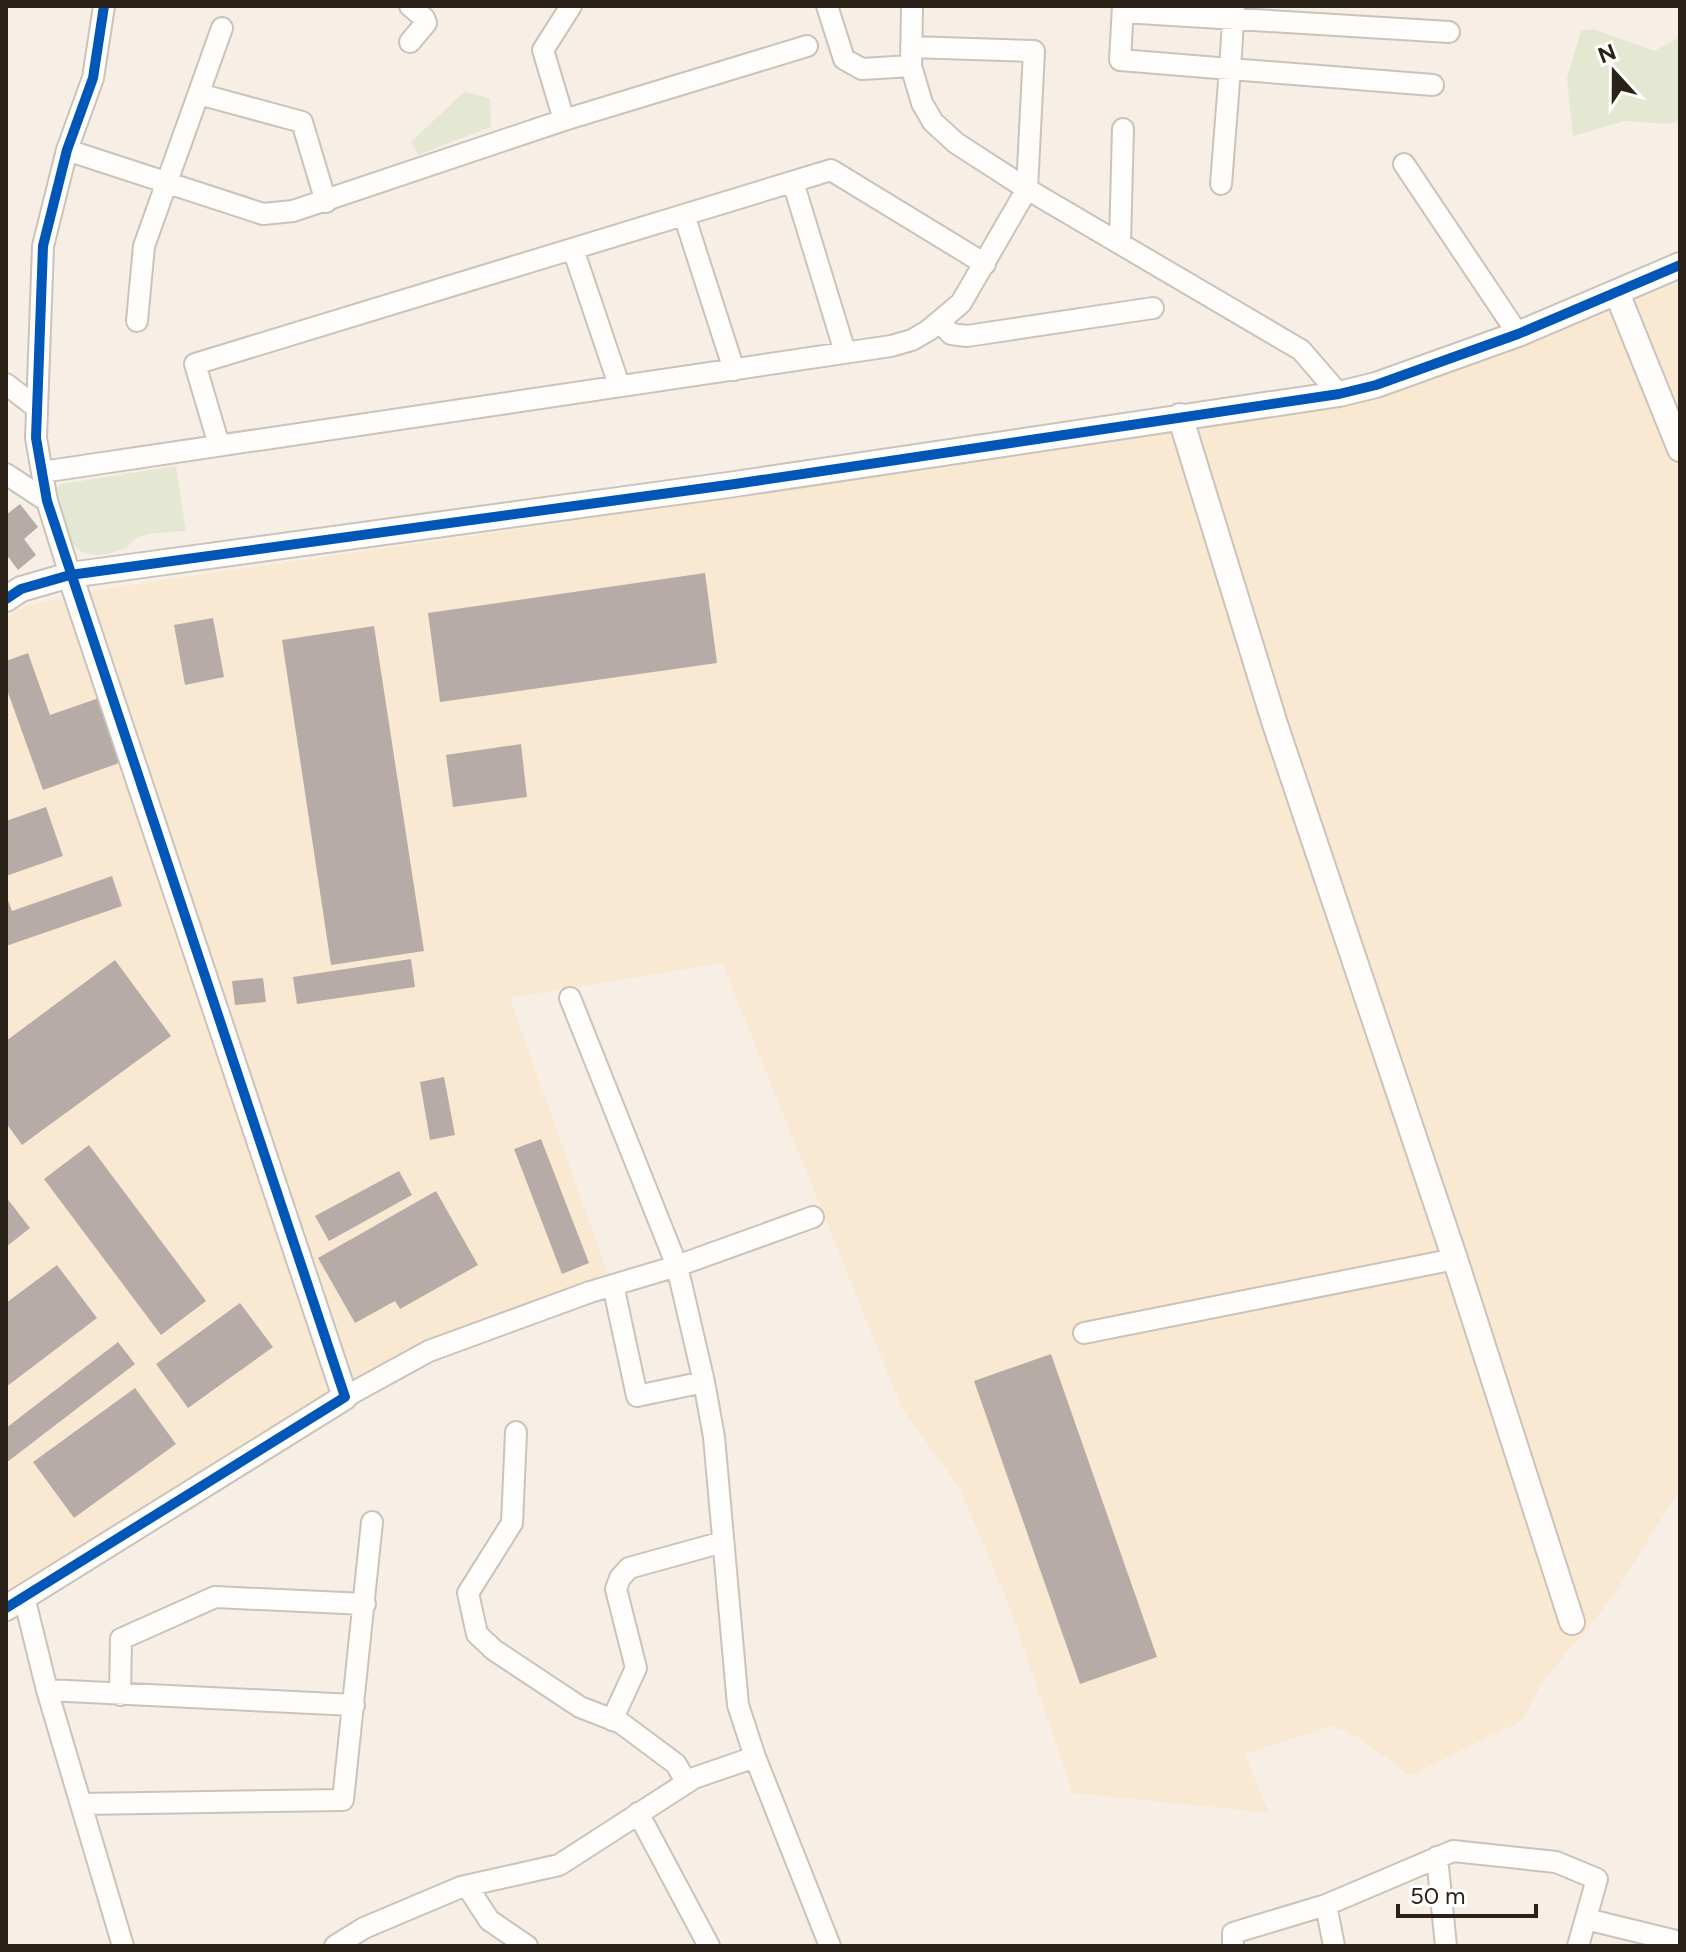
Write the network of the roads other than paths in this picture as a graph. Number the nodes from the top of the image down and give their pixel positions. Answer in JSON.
{"nodes":[{"id":1,"x":104,"y":6,"type":"edge"},
{"id":2,"x":410,"y":6,"type":"edge"},
{"id":3,"x":571,"y":6,"type":"edge"},
{"id":4,"x":827,"y":6,"type":"edge"},
{"id":5,"x":912,"y":6,"type":"edge"},
{"id":6,"x":1123,"y":9,"type":"edge"},
{"id":7,"x":1233,"y":11,"type":"edge"},
{"id":8,"x":222,"y":28,"type":"dead end"},
{"id":9,"x":1449,"y":32,"type":"dead end"},
{"id":10,"x":410,"y":42,"type":"dead end"},
{"id":11,"x":807,"y":46,"type":"dead end"},
{"id":12,"x":911,"y":56,"type":"junction"},
{"id":13,"x":1230,"y":69,"type":"junction"},
{"id":14,"x":1433,"y":85,"type":"dead end"},
{"id":15,"x":199,"y":94,"type":"junction"},
{"id":16,"x":564,"y":120,"type":"junction"},
{"id":17,"x":1123,"y":129,"type":"dead end"},
{"id":18,"x":67,"y":150,"type":"junction"},
{"id":19,"x":1404,"y":164,"type":"dead end"},
{"id":20,"x":793,"y":182,"type":"junction"},
{"id":21,"x":168,"y":183,"type":"junction"},
{"id":22,"x":1221,"y":184,"type":"dead end"},
{"id":23,"x":1027,"y":189,"type":"junction"},
{"id":24,"x":326,"y":202,"type":"junction"},
{"id":25,"x":684,"y":215,"type":"junction"},
{"id":26,"x":1120,"y":242,"type":"junction"},
{"id":27,"x":573,"y":249,"type":"junction"},
{"id":28,"x":985,"y":264,"type":"junction"},
{"id":29,"x":1680,"y":265,"type":"edge"},
{"id":30,"x":1617,"y":293,"type":"junction"},
{"id":31,"x":1153,"y":308,"type":"dead end"},
{"id":32,"x":137,"y":321,"type":"dead end"},
{"id":33,"x":940,"y":322,"type":"junction"},
{"id":34,"x":1518,"y":334,"type":"junction"},
{"id":35,"x":845,"y":352,"type":"junction"},
{"id":36,"x":734,"y":370,"type":"junction"},
{"id":37,"x":6,"y":384,"type":"edge"},
{"id":38,"x":619,"y":385,"type":"junction"},
{"id":39,"x":1339,"y":394,"type":"junction"},
{"id":40,"x":37,"y":408,"type":"junction"},
{"id":41,"x":1180,"y":416,"type":"junction"},
{"id":42,"x":219,"y":445,"type":"junction"},
{"id":43,"x":1680,"y":449,"type":"edge"},
{"id":44,"x":42,"y":472,"type":"junction"},
{"id":45,"x":6,"y":474,"type":"edge"},
{"id":46,"x":47,"y":501,"type":"junction"},
{"id":47,"x":70,"y":575,"type":"junction"},
{"id":48,"x":6,"y":599,"type":"edge"},
{"id":49,"x":570,"y":998,"type":"dead end"},
{"id":50,"x":813,"y":1217,"type":"dead end"},
{"id":51,"x":1455,"y":1259,"type":"junction"},
{"id":52,"x":677,"y":1266,"type":"junction"},
{"id":53,"x":613,"y":1285,"type":"junction"},
{"id":54,"x":1084,"y":1333,"type":"dead end"},
{"id":55,"x":704,"y":1382,"type":"junction"},
{"id":56,"x":345,"y":1397,"type":"junction"},
{"id":57,"x":516,"y":1432,"type":"dead end"},
{"id":58,"x":372,"y":1522,"type":"dead end"},
{"id":59,"x":723,"y":1542,"type":"junction"},
{"id":60,"x":15,"y":1602,"type":"edge"},
{"id":61,"x":365,"y":1604,"type":"junction"},
{"id":62,"x":1572,"y":1622,"type":"dead end"},
{"id":63,"x":47,"y":1690,"type":"junction"},
{"id":64,"x":120,"y":1695,"type":"junction"},
{"id":65,"x":354,"y":1705,"type":"junction"},
{"id":66,"x":612,"y":1720,"type":"junction"},
{"id":67,"x":755,"y":1757,"type":"junction"},
{"id":68,"x":686,"y":1782,"type":"junction"},
{"id":69,"x":81,"y":1804,"type":"junction"},
{"id":70,"x":638,"y":1813,"type":"junction"},
{"id":71,"x":1437,"y":1857,"type":"junction"},
{"id":72,"x":467,"y":1886,"type":"junction"},
{"id":73,"x":1326,"y":1905,"type":"junction"},
{"id":74,"x":1586,"y":1919,"type":"junction"},
{"id":75,"x":1680,"y":1942,"type":"edge"},
{"id":76,"x":123,"y":1946,"type":"edge"},
{"id":77,"x":335,"y":1946,"type":"edge"},
{"id":78,"x":527,"y":1946,"type":"edge"},
{"id":79,"x":709,"y":1946,"type":"edge"},
{"id":80,"x":830,"y":1946,"type":"edge"},
{"id":81,"x":1233,"y":1946,"type":"edge"},
{"id":82,"x":1334,"y":1946,"type":"edge"},
{"id":83,"x":1446,"y":1946,"type":"edge"},
{"id":84,"x":1578,"y":1946,"type":"edge"}],
"edges":[{"from":1,"to":18,"type":"street"},
{"from":2,"to":10,"type":"street"},
{"from":3,"to":16,"type":"street"},
{"from":4,"to":12,"type":"street"},
{"from":5,"to":12,"type":"street"},
{"from":6,"to":7,"type":"street"},
{"from":6,"to":13,"type":"street"},
{"from":7,"to":9,"type":"street"},
{"from":7,"to":13,"type":"street"},
{"from":8,"to":15,"type":"street"},
{"from":11,"to":16,"type":"street"},
{"from":12,"to":23,"type":"street"},
{"from":12,"to":23,"type":"street"},
{"from":13,"to":14,"type":"street"},
{"from":13,"to":22,"type":"street"},
{"from":15,"to":21,"type":"street"},
{"from":15,"to":24,"type":"street"},
{"from":16,"to":24,"type":"street"},
{"from":17,"to":26,"type":"street"},
{"from":18,"to":21,"type":"street"},
{"from":18,"to":40,"type":"street"},
{"from":19,"to":34,"type":"street"},
{"from":20,"to":25,"type":"street"},
{"from":20,"to":28,"type":"street"},
{"from":20,"to":35,"type":"street"},
{"from":21,"to":24,"type":"street"},
{"from":21,"to":32,"type":"street"},
{"from":23,"to":26,"type":"street"},
{"from":23,"to":28,"type":"street"},
{"from":25,"to":27,"type":"street"},
{"from":25,"to":36,"type":"street"},
{"from":26,"to":39,"type":"street"},
{"from":27,"to":38,"type":"street"},
{"from":27,"to":42,"type":"street"},
{"from":28,"to":33,"type":"street"},
{"from":29,"to":30,"type":"street"},
{"from":30,"to":34,"type":"street"},
{"from":30,"to":43,"type":"street"},
{"from":31,"to":33,"type":"street"},
{"from":33,"to":35,"type":"street"},
{"from":34,"to":39,"type":"street"},
{"from":35,"to":36,"type":"street"},
{"from":36,"to":38,"type":"street"},
{"from":37,"to":40,"type":"street"},
{"from":38,"to":42,"type":"street"},
{"from":39,"to":41,"type":"street"},
{"from":40,"to":44,"type":"street"},
{"from":41,"to":47,"type":"street"},
{"from":41,"to":51,"type":"street"},
{"from":42,"to":44,"type":"street"},
{"from":44,"to":46,"type":"street"},
{"from":45,"to":46,"type":"street"},
{"from":46,"to":47,"type":"street"},
{"from":47,"to":48,"type":"street"},
{"from":47,"to":56,"type":"street"},
{"from":49,"to":52,"type":"street"},
{"from":50,"to":52,"type":"street"},
{"from":51,"to":54,"type":"street"},
{"from":51,"to":62,"type":"street"},
{"from":52,"to":53,"type":"street"},
{"from":52,"to":55,"type":"street"},
{"from":53,"to":55,"type":"street"},
{"from":53,"to":56,"type":"street"},
{"from":55,"to":59,"type":"street"},
{"from":56,"to":60,"type":"street"},
{"from":57,"to":66,"type":"street"},
{"from":58,"to":61,"type":"street"},
{"from":59,"to":66,"type":"street"},
{"from":59,"to":67,"type":"street"},
{"from":60,"to":63,"type":"street"},
{"from":61,"to":64,"type":"street"},
{"from":61,"to":65,"type":"street"},
{"from":63,"to":64,"type":"street"},
{"from":63,"to":69,"type":"street"},
{"from":64,"to":65,"type":"street"},
{"from":65,"to":69,"type":"street"},
{"from":66,"to":68,"type":"street"},
{"from":67,"to":68,"type":"street"},
{"from":67,"to":80,"type":"street"},
{"from":68,"to":70,"type":"street"},
{"from":69,"to":76,"type":"street"},
{"from":70,"to":72,"type":"street"},
{"from":70,"to":79,"type":"street"},
{"from":71,"to":73,"type":"street"},
{"from":71,"to":74,"type":"street"},
{"from":71,"to":83,"type":"street"},
{"from":72,"to":77,"type":"street"},
{"from":72,"to":78,"type":"street"},
{"from":73,"to":81,"type":"street"},
{"from":73,"to":82,"type":"street"},
{"from":74,"to":75,"type":"street"},
{"from":74,"to":84,"type":"street"}]}
